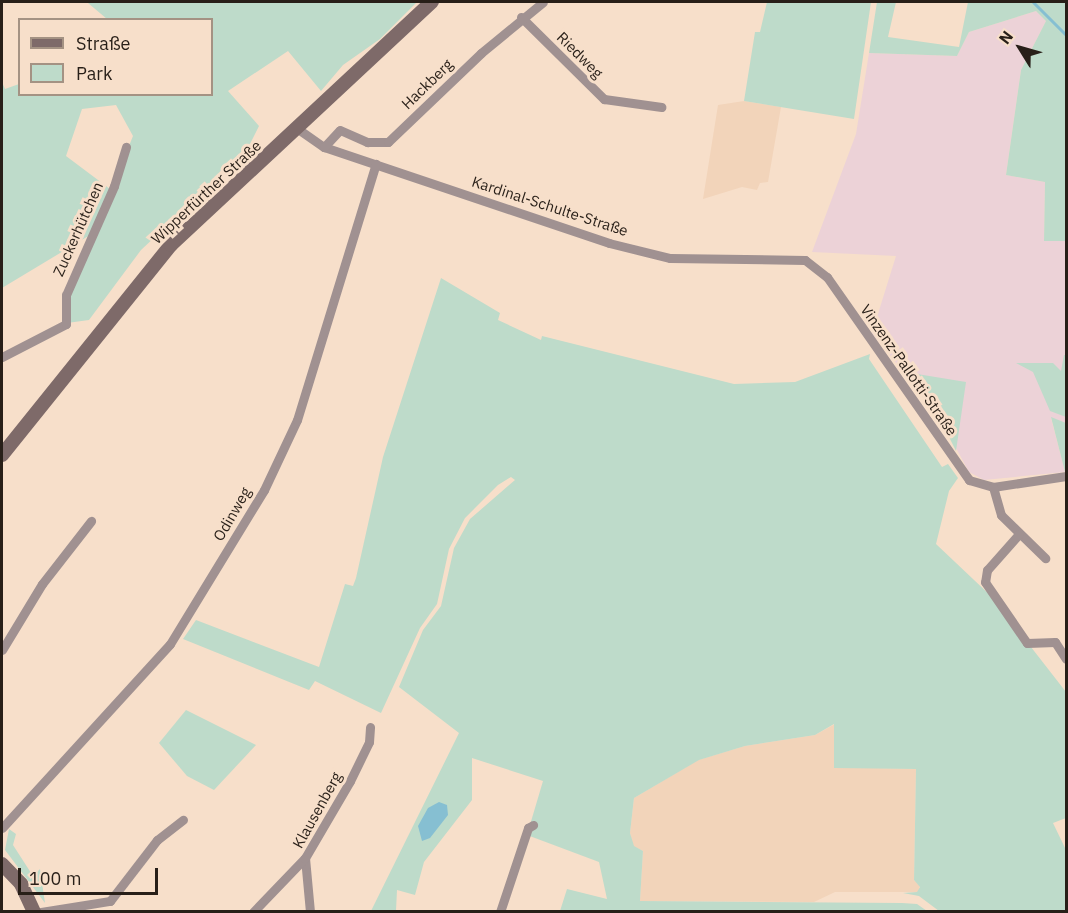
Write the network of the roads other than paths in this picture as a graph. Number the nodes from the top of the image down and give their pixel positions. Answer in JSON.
{"nodes":[{"id":1,"x":432,"y":2,"type":"edge"},
{"id":2,"x":543,"y":2,"type":"edge"},
{"id":3,"x":520,"y":17,"type":"junction"},
{"id":4,"x":661,"y":107,"type":"dead end"},
{"id":5,"x":298,"y":129,"type":"junction"},
{"id":6,"x":126,"y":147,"type":"dead end"},
{"id":7,"x":324,"y":147,"type":"junction"},
{"id":8,"x":376,"y":164,"type":"junction"},
{"id":9,"x":805,"y":260,"type":"joint"},
{"id":10,"x":2,"y":357,"type":"edge"},
{"id":11,"x":2,"y":454,"type":"edge"},
{"id":12,"x":1066,"y":476,"type":"edge"},
{"id":13,"x":993,"y":487,"type":"junction"},
{"id":14,"x":91,"y":520,"type":"dead end"},
{"id":15,"x":1019,"y":534,"type":"junction"},
{"id":16,"x":1045,"y":558,"type":"dead end"},
{"id":17,"x":2,"y":650,"type":"edge"},
{"id":18,"x":1066,"y":659,"type":"edge"},
{"id":19,"x":370,"y":727,"type":"dead end"},
{"id":20,"x":5,"y":816,"type":"edge"},
{"id":21,"x":183,"y":820,"type":"dead end"},
{"id":22,"x":533,"y":825,"type":"dead end"},
{"id":23,"x":2,"y":828,"type":"edge"},
{"id":24,"x":306,"y":858,"type":"junction"},
{"id":25,"x":2,"y":864,"type":"edge"},
{"id":26,"x":34,"y":912,"type":"edge"},
{"id":27,"x":41,"y":912,"type":"edge"},
{"id":28,"x":253,"y":912,"type":"edge"},
{"id":29,"x":310,"y":912,"type":"edge"},
{"id":30,"x":500,"y":912,"type":"edge"}],
"edges":[{"from":1,"to":5,"type":"main road","name":"Wipperfürther Straße"},
{"from":2,"to":3,"type":"street","name":"Hackberg"},
{"from":3,"to":4,"type":"street","name":"Riedweg"},
{"from":3,"to":7,"type":"street","name":"Hackberg"},
{"from":5,"to":7,"type":"street","name":"Kardinal-Schulte-Straße"},
{"from":5,"to":11,"type":"main road","name":"Wipperfürther Straße"},
{"from":6,"to":10,"type":"street","name":"Zuckerhütchen"},
{"from":7,"to":8,"type":"street","name":"Kardinal-Schulte-Straße"},
{"from":8,"to":9,"type":"street","name":"Kardinal-Schulte-Straße"},
{"from":8,"to":20,"type":"street","name":"Odinweg"},
{"from":9,"to":13,"type":"street","name":"Vinzenz-Pallotti-Straße"},
{"from":12,"to":13,"type":"street","name":"Vinzenz-Pallotti-Straße"},
{"from":13,"to":15,"type":"street"},
{"from":14,"to":17,"type":"street"},
{"from":15,"to":16,"type":"street"},
{"from":15,"to":18,"type":"street"},
{"from":19,"to":24,"type":"street","name":"Klausenberg"},
{"from":20,"to":23,"type":"street","name":"Odinweg"},
{"from":21,"to":27,"type":"street"},
{"from":22,"to":30,"type":"street"},
{"from":24,"to":28,"type":"street"},
{"from":24,"to":29,"type":"street","name":"Klausenberg"},
{"from":25,"to":26,"type":"main road"}]}
